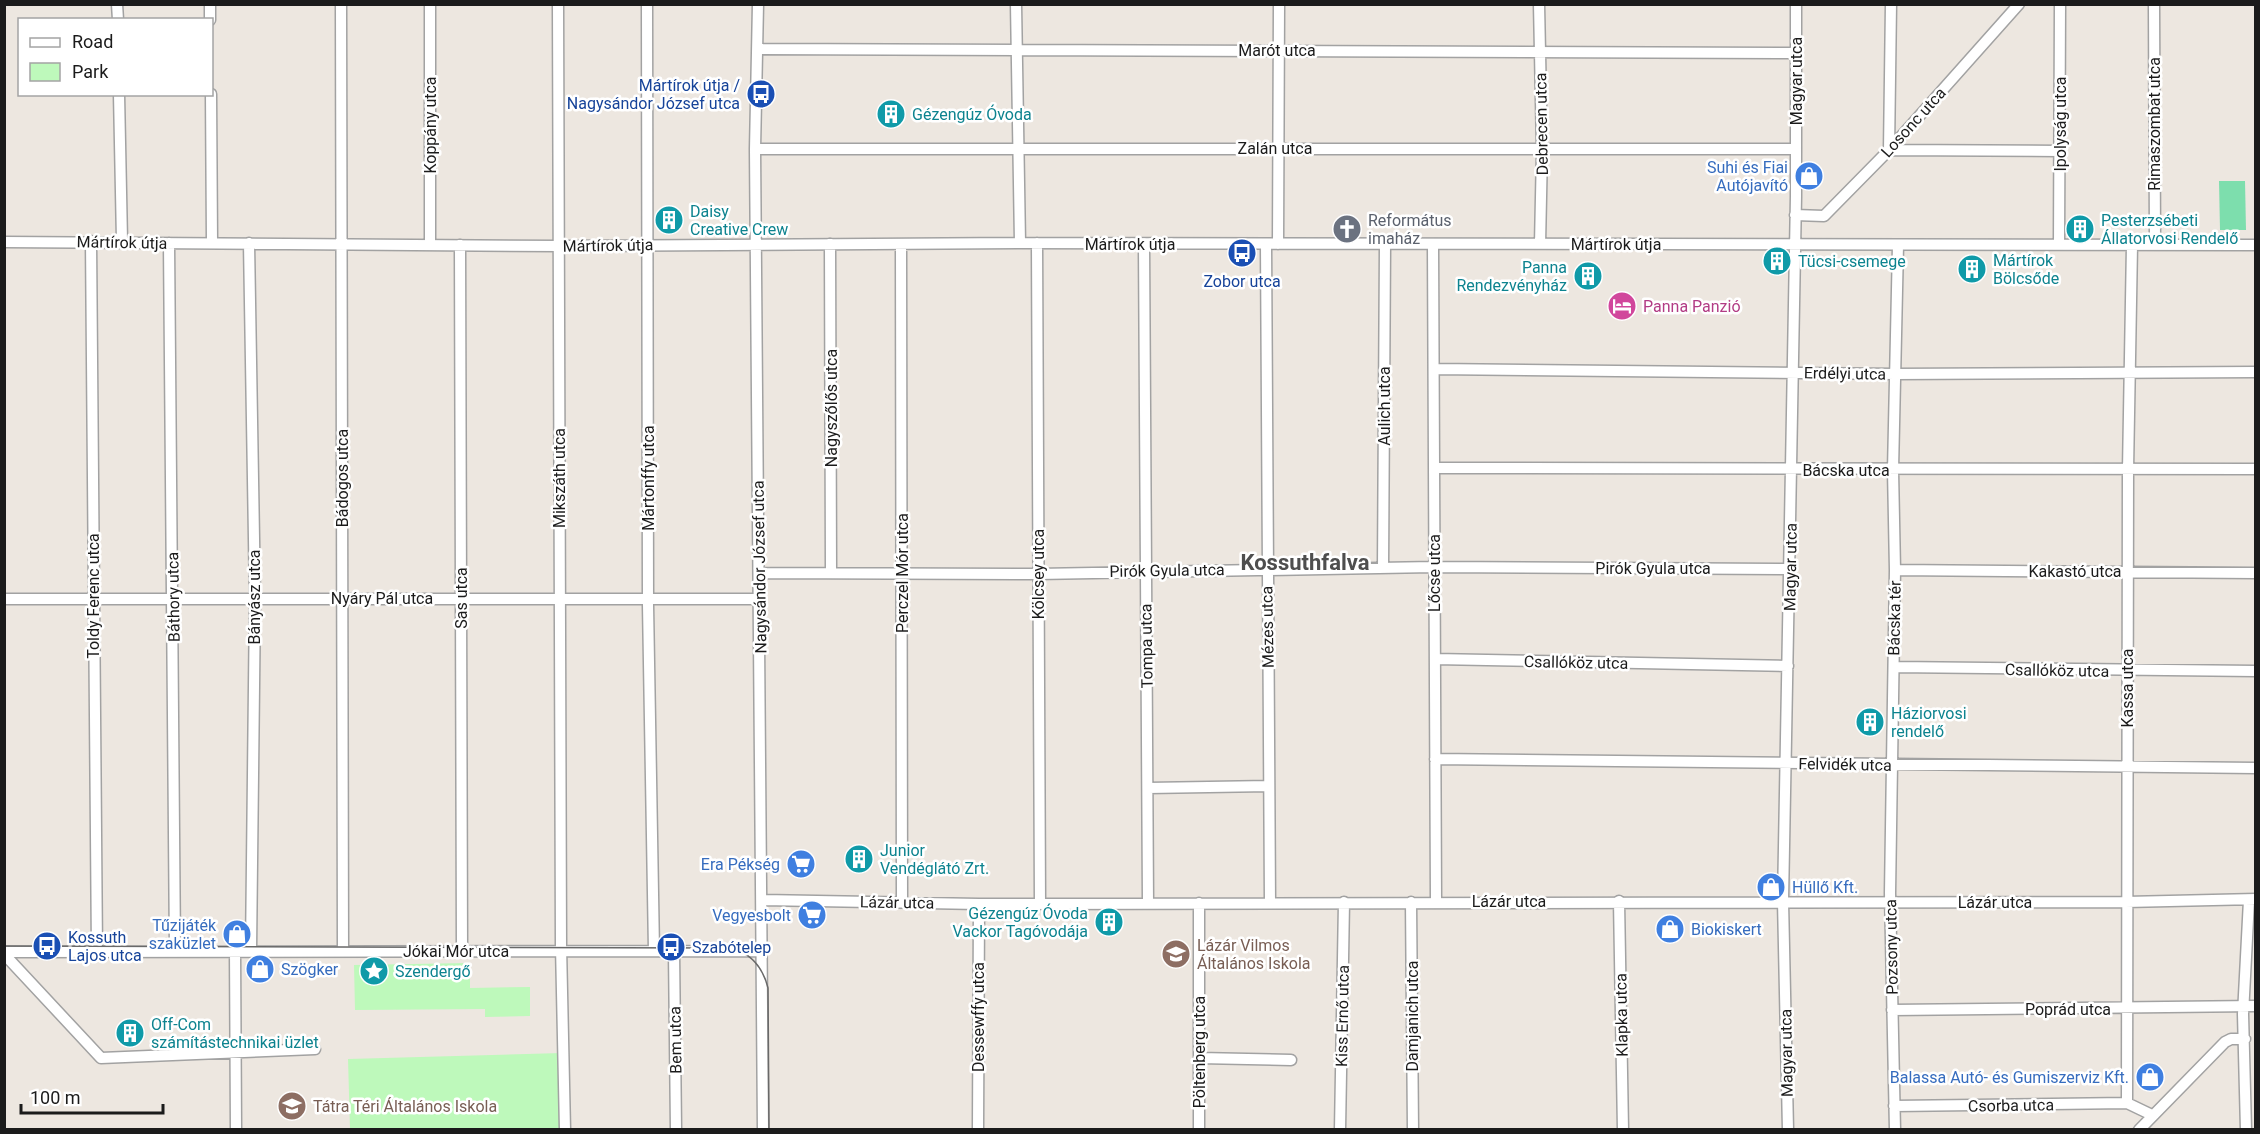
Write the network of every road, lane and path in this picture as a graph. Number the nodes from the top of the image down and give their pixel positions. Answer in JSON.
{"nodes":[{"id":1,"x":341,"y":4,"type":"edge"},
{"id":2,"x":430,"y":4,"type":"edge"},
{"id":3,"x":558,"y":4,"type":"edge"},
{"id":4,"x":647,"y":4,"type":"edge"},
{"id":5,"x":758,"y":4,"type":"edge"},
{"id":6,"x":1016,"y":4,"type":"edge"},
{"id":7,"x":1279,"y":4,"type":"edge"},
{"id":8,"x":1539,"y":4,"type":"edge"},
{"id":9,"x":1796,"y":4,"type":"edge"},
{"id":10,"x":1891,"y":4,"type":"edge"},
{"id":11,"x":2019,"y":4,"type":"edge"},
{"id":12,"x":2060,"y":4,"type":"edge"},
{"id":13,"x":2154,"y":4,"type":"edge"},
{"id":14,"x":758,"y":49,"type":"junction"},
{"id":15,"x":1279,"y":50,"type":"junction"},
{"id":16,"x":1017,"y":51,"type":"junction"},
{"id":17,"x":1539,"y":52,"type":"junction"},
{"id":18,"x":1796,"y":53,"type":"junction"},
{"id":19,"x":119,"y":96,"type":"edge"},
{"id":20,"x":211,"y":96,"type":"edge"},
{"id":21,"x":1889,"y":106,"type":"junction"},
{"id":22,"x":1913,"y":122,"type":"junction"},
{"id":23,"x":1019,"y":148,"type":"junction"},
{"id":24,"x":1279,"y":148,"type":"junction"},
{"id":25,"x":755,"y":149,"type":"junction"},
{"id":26,"x":1796,"y":149,"type":"junction"},
{"id":27,"x":1542,"y":150,"type":"junction"},
{"id":28,"x":1889,"y":150,"type":"junction"},
{"id":29,"x":2060,"y":151,"type":"junction"},
{"id":30,"x":1795,"y":215,"type":"junction"},
{"id":31,"x":91,"y":241,"type":"junction"},
{"id":32,"x":122,"y":241,"type":"junction"},
{"id":33,"x":4,"y":242,"type":"edge"},
{"id":34,"x":212,"y":242,"type":"junction"},
{"id":35,"x":169,"y":243,"type":"junction"},
{"id":36,"x":249,"y":243,"type":"junction"},
{"id":37,"x":1020,"y":243,"type":"junction"},
{"id":38,"x":1037,"y":243,"type":"junction"},
{"id":39,"x":646,"y":244,"type":"junction"},
{"id":40,"x":756,"y":244,"type":"junction"},
{"id":41,"x":831,"y":244,"type":"junction"},
{"id":42,"x":901,"y":244,"type":"junction"},
{"id":43,"x":1144,"y":244,"type":"junction"},
{"id":44,"x":1272,"y":244,"type":"junction"},
{"id":45,"x":1540,"y":244,"type":"junction"},
{"id":46,"x":2059,"y":244,"type":"junction"},
{"id":47,"x":2155,"y":244,"type":"junction"},
{"id":48,"x":343,"y":245,"type":"junction"},
{"id":49,"x":430,"y":245,"type":"junction"},
{"id":50,"x":460,"y":245,"type":"junction"},
{"id":51,"x":1385,"y":245,"type":"junction"},
{"id":52,"x":1433,"y":245,"type":"junction"},
{"id":53,"x":1898,"y":245,"type":"junction"},
{"id":54,"x":2132,"y":245,"type":"junction"},
{"id":55,"x":2256,"y":245,"type":"edge"},
{"id":56,"x":560,"y":246,"type":"junction"},
{"id":57,"x":1794,"y":246,"type":"junction"},
{"id":58,"x":1435,"y":369,"type":"junction"},
{"id":59,"x":1791,"y":371,"type":"junction"},
{"id":60,"x":2129,"y":372,"type":"junction"},
{"id":61,"x":2256,"y":372,"type":"edge"},
{"id":62,"x":1895,"y":374,"type":"junction"},
{"id":63,"x":1436,"y":468,"type":"junction"},
{"id":64,"x":1791,"y":470,"type":"junction"},
{"id":65,"x":1893,"y":470,"type":"junction"},
{"id":66,"x":2128,"y":470,"type":"junction"},
{"id":67,"x":2256,"y":470,"type":"edge"},
{"id":68,"x":1433,"y":567,"type":"junction"},
{"id":69,"x":1266,"y":568,"type":"junction"},
{"id":70,"x":1383,"y":568,"type":"junction"},
{"id":71,"x":1790,"y":569,"type":"junction"},
{"id":72,"x":1895,"y":570,"type":"junction"},
{"id":73,"x":1146,"y":571,"type":"junction"},
{"id":74,"x":2128,"y":571,"type":"junction"},
{"id":75,"x":831,"y":572,"type":"junction"},
{"id":76,"x":759,"y":573,"type":"junction"},
{"id":77,"x":902,"y":573,"type":"junction"},
{"id":78,"x":2256,"y":573,"type":"edge"},
{"id":79,"x":1038,"y":574,"type":"junction"},
{"id":80,"x":255,"y":598,"type":"junction"},
{"id":81,"x":461,"y":598,"type":"junction"},
{"id":82,"x":4,"y":599,"type":"edge"},
{"id":83,"x":93,"y":599,"type":"junction"},
{"id":84,"x":342,"y":599,"type":"junction"},
{"id":85,"x":559,"y":599,"type":"junction"},
{"id":86,"x":649,"y":599,"type":"junction"},
{"id":87,"x":760,"y":599,"type":"junction"},
{"id":88,"x":173,"y":600,"type":"junction"},
{"id":89,"x":1435,"y":659,"type":"junction"},
{"id":90,"x":1788,"y":666,"type":"junction"},
{"id":91,"x":1894,"y":667,"type":"junction"},
{"id":92,"x":2127,"y":671,"type":"junction"},
{"id":93,"x":2256,"y":671,"type":"edge"},
{"id":94,"x":1435,"y":759,"type":"junction"},
{"id":95,"x":1785,"y":763,"type":"junction"},
{"id":96,"x":1892,"y":765,"type":"junction"},
{"id":97,"x":2127,"y":768,"type":"junction"},
{"id":98,"x":2256,"y":768,"type":"edge"},
{"id":99,"x":1269,"y":786,"type":"junction"},
{"id":100,"x":1148,"y":788,"type":"junction"},
{"id":101,"x":2252,"y":899,"type":"edge"},
{"id":102,"x":763,"y":900,"type":"junction"},
{"id":103,"x":1619,"y":901,"type":"junction"},
{"id":104,"x":1783,"y":901,"type":"junction"},
{"id":105,"x":1344,"y":902,"type":"junction"},
{"id":106,"x":1411,"y":902,"type":"junction"},
{"id":107,"x":1436,"y":902,"type":"junction"},
{"id":108,"x":1890,"y":902,"type":"junction"},
{"id":109,"x":902,"y":903,"type":"junction"},
{"id":110,"x":1148,"y":903,"type":"junction"},
{"id":111,"x":1199,"y":903,"type":"junction"},
{"id":112,"x":1270,"y":903,"type":"junction"},
{"id":113,"x":2126,"y":903,"type":"junction"},
{"id":114,"x":979,"y":904,"type":"junction"},
{"id":115,"x":1040,"y":904,"type":"junction"},
{"id":116,"x":235,"y":950,"type":"junction"},
{"id":117,"x":175,"y":951,"type":"junction"},
{"id":118,"x":251,"y":951,"type":"junction"},
{"id":119,"x":343,"y":951,"type":"junction"},
{"id":120,"x":462,"y":951,"type":"junction"},
{"id":121,"x":561,"y":951,"type":"junction"},
{"id":122,"x":654,"y":951,"type":"junction"},
{"id":123,"x":674,"y":951,"type":"junction"},
{"id":124,"x":763,"y":951,"type":"junction"},
{"id":125,"x":98,"y":952,"type":"junction"},
{"id":126,"x":4,"y":953,"type":"edge"},
{"id":127,"x":2244,"y":1006,"type":"junction"},
{"id":128,"x":2256,"y":1006,"type":"edge"},
{"id":129,"x":2127,"y":1009,"type":"junction"},
{"id":130,"x":1892,"y":1010,"type":"junction"},
{"id":131,"x":2245,"y":1039,"type":"junction"},
{"id":132,"x":315,"y":1049,"type":"dead end"},
{"id":133,"x":234,"y":1051,"type":"junction"},
{"id":134,"x":1199,"y":1058,"type":"junction"},
{"id":135,"x":1291,"y":1060,"type":"dead end"},
{"id":136,"x":2127,"y":1103,"type":"junction"},
{"id":137,"x":1894,"y":1106,"type":"junction"},
{"id":138,"x":2152,"y":1115,"type":"junction"},
{"id":139,"x":236,"y":1130,"type":"edge"},
{"id":140,"x":241,"y":1130,"type":"edge"},
{"id":141,"x":565,"y":1130,"type":"edge"},
{"id":142,"x":676,"y":1130,"type":"edge"},
{"id":143,"x":763,"y":1130,"type":"edge"},
{"id":144,"x":978,"y":1130,"type":"edge"},
{"id":145,"x":1199,"y":1130,"type":"edge"},
{"id":146,"x":1340,"y":1130,"type":"edge"},
{"id":147,"x":1413,"y":1130,"type":"edge"},
{"id":148,"x":1623,"y":1130,"type":"edge"},
{"id":149,"x":1788,"y":1130,"type":"edge"},
{"id":150,"x":1895,"y":1130,"type":"edge"},
{"id":151,"x":2139,"y":1130,"type":"edge"},
{"id":152,"x":2246,"y":1130,"type":"edge"}],
"edges":[{"from":1,"to":48,"type":"street","name":"Bádogos utca"},
{"from":2,"to":49,"type":"street","name":"Koppány utca"},
{"from":3,"to":56,"type":"street","name":"Mikszáth utca"},
{"from":4,"to":39,"type":"street","name":"Mártonffy utca"},
{"from":5,"to":14,"type":"street","name":"Nagysándor József utca"},
{"from":6,"to":16,"type":"street"},
{"from":7,"to":15,"type":"street"},
{"from":8,"to":17,"type":"street","name":"Debrecen utca"},
{"from":9,"to":18,"type":"street","name":"Magyar utca"},
{"from":10,"to":21,"type":"street"},
{"from":11,"to":22,"type":"street","name":"Losonc utca"},
{"from":12,"to":29,"type":"street","name":"Ipolyság utca"},
{"from":13,"to":47,"type":"street","name":"Rimaszombat utca"},
{"from":14,"to":16,"type":"street","name":"Marót utca"},
{"from":14,"to":25,"type":"street","name":"Nagysándor József utca"},
{"from":15,"to":16,"type":"street","name":"Marót utca"},
{"from":15,"to":17,"type":"street","name":"Marót utca"},
{"from":15,"to":24,"type":"street"},
{"from":16,"to":23,"type":"street"},
{"from":17,"to":18,"type":"street","name":"Marót utca"},
{"from":17,"to":27,"type":"street","name":"Debrecen utca"},
{"from":18,"to":26,"type":"street","name":"Magyar utca"},
{"from":19,"to":32,"type":"street"},
{"from":20,"to":34,"type":"street"},
{"from":21,"to":22,"type":"street"},
{"from":21,"to":28,"type":"street"},
{"from":22,"to":28,"type":"street","name":"Losonc utca"},
{"from":23,"to":24,"type":"street","name":"Zalán utca"},
{"from":23,"to":25,"type":"street","name":"Zalán utca"},
{"from":23,"to":37,"type":"street"},
{"from":24,"to":27,"type":"street","name":"Zalán utca"},
{"from":24,"to":44,"type":"street"},
{"from":25,"to":40,"type":"street","name":"Nagysándor József utca"},
{"from":26,"to":27,"type":"street","name":"Zalán utca"},
{"from":26,"to":30,"type":"street","name":"Magyar utca"},
{"from":27,"to":45,"type":"street","name":"Debrecen utca"},
{"from":28,"to":29,"type":"street"},
{"from":28,"to":30,"type":"street","name":"Losonc utca"},
{"from":29,"to":46,"type":"street","name":"Ipolyság utca"},
{"from":30,"to":57,"type":"street","name":"Magyar utca"},
{"from":31,"to":32,"type":"street","name":"Mártírok útja"},
{"from":31,"to":33,"type":"street","name":"Mártírok útja"},
{"from":31,"to":83,"type":"street","name":"Toldy Ferenc utca"},
{"from":32,"to":35,"type":"street","name":"Mártírok útja"},
{"from":34,"to":35,"type":"street","name":"Mártírok útja"},
{"from":34,"to":36,"type":"street","name":"Mártírok útja"},
{"from":35,"to":88,"type":"street","name":"Báthory utca"},
{"from":36,"to":48,"type":"street","name":"Mártírok útja"},
{"from":36,"to":80,"type":"street","name":"Bányász utca"},
{"from":37,"to":38,"type":"street","name":"Mártírok útja"},
{"from":37,"to":42,"type":"street","name":"Mártírok útja"},
{"from":38,"to":43,"type":"street","name":"Mártírok útja"},
{"from":38,"to":79,"type":"street","name":"Kölcsey utca"},
{"from":39,"to":40,"type":"street","name":"Mártírok útja"},
{"from":39,"to":56,"type":"street","name":"Mártírok útja"},
{"from":39,"to":86,"type":"street","name":"Mártonffy utca"},
{"from":40,"to":41,"type":"street","name":"Mártírok útja"},
{"from":40,"to":76,"type":"street","name":"Nagysándor József utca"},
{"from":41,"to":42,"type":"street","name":"Mártírok útja"},
{"from":41,"to":75,"type":"street","name":"Nagyszőlős utca"},
{"from":42,"to":77,"type":"street","name":"Perczel Mór utca"},
{"from":43,"to":44,"type":"street","name":"Mártírok útja"},
{"from":43,"to":73,"type":"street","name":"Tompa utca"},
{"from":44,"to":51,"type":"street","name":"Mártírok útja"},
{"from":44,"to":69,"type":"street","name":"Mézes utca"},
{"from":45,"to":52,"type":"street","name":"Mártírok útja"},
{"from":45,"to":57,"type":"street","name":"Mártírok útja"},
{"from":46,"to":53,"type":"street","name":"Mártírok útja"},
{"from":46,"to":54,"type":"street","name":"Mártírok útja"},
{"from":47,"to":54,"type":"street","name":"Mártírok útja"},
{"from":47,"to":55,"type":"street","name":"Mártírok útja"},
{"from":48,"to":49,"type":"street","name":"Mártírok útja"},
{"from":48,"to":84,"type":"street","name":"Bádogos utca"},
{"from":49,"to":50,"type":"street","name":"Mártírok útja"},
{"from":50,"to":56,"type":"street","name":"Mártírok útja"},
{"from":50,"to":81,"type":"street","name":"Sas utca"},
{"from":51,"to":52,"type":"street","name":"Mártírok útja"},
{"from":51,"to":70,"type":"street","name":"Aulich utca"},
{"from":52,"to":58,"type":"street","name":"Lőcse utca"},
{"from":53,"to":57,"type":"street","name":"Mártírok útja"},
{"from":53,"to":62,"type":"street"},
{"from":54,"to":60,"type":"street","name":"Kassa utca"},
{"from":56,"to":85,"type":"street","name":"Mikszáth utca"},
{"from":57,"to":59,"type":"street","name":"Magyar utca"},
{"from":58,"to":59,"type":"street","name":"Erdélyi utca"},
{"from":58,"to":63,"type":"street","name":"Lőcse utca"},
{"from":59,"to":62,"type":"street","name":"Erdélyi utca"},
{"from":59,"to":64,"type":"street","name":"Magyar utca"},
{"from":60,"to":61,"type":"street","name":"Erdélyi utca"},
{"from":60,"to":62,"type":"street","name":"Erdélyi utca"},
{"from":60,"to":66,"type":"street","name":"Kassa utca"},
{"from":62,"to":65,"type":"street"},
{"from":63,"to":64,"type":"street","name":"Bácska utca"},
{"from":63,"to":68,"type":"street","name":"Lőcse utca"},
{"from":64,"to":65,"type":"street","name":"Bácska utca"},
{"from":64,"to":71,"type":"street","name":"Magyar utca"},
{"from":65,"to":66,"type":"street","name":"Bácska utca"},
{"from":65,"to":72,"type":"street","name":"Bácska tér"},
{"from":66,"to":67,"type":"street","name":"Bácska utca"},
{"from":66,"to":74,"type":"street","name":"Kassa utca"},
{"from":68,"to":70,"type":"street","name":"Pirók Gyula utca"},
{"from":68,"to":71,"type":"street","name":"Pirók Gyula utca"},
{"from":68,"to":89,"type":"street","name":"Lőcse utca"},
{"from":69,"to":70,"type":"street","name":"Pirók Gyula utca"},
{"from":69,"to":73,"type":"street","name":"Pirók Gyula utca"},
{"from":69,"to":99,"type":"street","name":"Mézes utca"},
{"from":71,"to":90,"type":"street","name":"Magyar utca"},
{"from":72,"to":74,"type":"street","name":"Kakastó utca"},
{"from":72,"to":91,"type":"street","name":"Bácska tér"},
{"from":73,"to":79,"type":"street","name":"Pirók Gyula utca"},
{"from":73,"to":100,"type":"street","name":"Tompa utca"},
{"from":74,"to":78,"type":"street","name":"Kakastó utca"},
{"from":74,"to":92,"type":"street","name":"Kassa utca"},
{"from":75,"to":76,"type":"street","name":"Pirók Gyula utca"},
{"from":75,"to":77,"type":"street","name":"Pirók Gyula utca"},
{"from":76,"to":87,"type":"street","name":"Nagysándor József utca"},
{"from":77,"to":79,"type":"street","name":"Pirók Gyula utca"},
{"from":77,"to":109,"type":"street","name":"Perczel Mór utca"},
{"from":79,"to":115,"type":"street","name":"Kölcsey utca"},
{"from":80,"to":84,"type":"street","name":"Nyáry Pál utca"},
{"from":80,"to":88,"type":"street","name":"Nyáry Pál utca"},
{"from":80,"to":118,"type":"street","name":"Bányász utca"},
{"from":81,"to":84,"type":"street","name":"Nyáry Pál utca"},
{"from":81,"to":85,"type":"street","name":"Nyáry Pál utca"},
{"from":81,"to":120,"type":"street","name":"Sas utca"},
{"from":82,"to":83,"type":"street","name":"Nyáry Pál utca"},
{"from":83,"to":88,"type":"street","name":"Nyáry Pál utca"},
{"from":83,"to":125,"type":"street","name":"Toldy Ferenc utca"},
{"from":84,"to":119,"type":"street","name":"Bádogos utca"},
{"from":85,"to":86,"type":"street","name":"Nyáry Pál utca"},
{"from":85,"to":121,"type":"street","name":"Mikszáth utca"},
{"from":86,"to":87,"type":"street","name":"Nyáry Pál utca"},
{"from":86,"to":122,"type":"street","name":"Mártonffy utca"},
{"from":87,"to":102,"type":"street","name":"Nagysándor József utca"},
{"from":88,"to":117,"type":"street","name":"Báthory utca"},
{"from":89,"to":90,"type":"street","name":"Csallóköz utca"},
{"from":89,"to":94,"type":"street","name":"Lőcse utca"},
{"from":90,"to":95,"type":"street","name":"Magyar utca"},
{"from":91,"to":92,"type":"street","name":"Csallóköz utca"},
{"from":91,"to":96,"type":"street","name":"Bácska tér"},
{"from":92,"to":93,"type":"street","name":"Csallóköz utca"},
{"from":92,"to":97,"type":"street","name":"Kassa utca"},
{"from":94,"to":95,"type":"street","name":"Felvidék utca"},
{"from":94,"to":107,"type":"street","name":"Lőcse utca"},
{"from":95,"to":96,"type":"street","name":"Felvidék utca"},
{"from":95,"to":104,"type":"street","name":"Magyar utca"},
{"from":96,"to":97,"type":"street","name":"Felvidék utca"},
{"from":96,"to":108,"type":"street","name":"Pozsony utca"},
{"from":97,"to":98,"type":"street","name":"Felvidék utca"},
{"from":97,"to":113,"type":"street","name":"Kassa utca"},
{"from":99,"to":100,"type":"street"},
{"from":99,"to":112,"type":"street","name":"Mézes utca"},
{"from":100,"to":110,"type":"street","name":"Tompa utca"},
{"from":101,"to":113,"type":"street","name":"Lázár utca"},
{"from":101,"to":127,"type":"street"},
{"from":102,"to":109,"type":"street","name":"Lázár utca"},
{"from":102,"to":124,"type":"street","name":"Nagysándor József utca"},
{"from":103,"to":104,"type":"street","name":"Lázár utca"},
{"from":103,"to":107,"type":"street","name":"Lázár utca"},
{"from":103,"to":148,"type":"street","name":"Klapka utca"},
{"from":104,"to":108,"type":"street","name":"Lázár utca"},
{"from":104,"to":149,"type":"street","name":"Magyar utca"},
{"from":105,"to":106,"type":"street","name":"Lázár utca"},
{"from":105,"to":112,"type":"street","name":"Lázár utca"},
{"from":105,"to":146,"type":"street","name":"Kiss Ernő utca"},
{"from":106,"to":107,"type":"street","name":"Lázár utca"},
{"from":106,"to":147,"type":"street","name":"Damjanich utca"},
{"from":108,"to":113,"type":"street","name":"Lázár utca"},
{"from":108,"to":130,"type":"street","name":"Pozsony utca"},
{"from":109,"to":114,"type":"street","name":"Lázár utca"},
{"from":110,"to":111,"type":"street","name":"Lázár utca"},
{"from":110,"to":115,"type":"street","name":"Lázár utca"},
{"from":111,"to":112,"type":"street","name":"Lázár utca"},
{"from":111,"to":134,"type":"street","name":"Pöltenberg utca"},
{"from":113,"to":129,"type":"street","name":"Kassa utca"},
{"from":114,"to":115,"type":"street","name":"Lázár utca"},
{"from":114,"to":144,"type":"street","name":"Dessewffy utca"},
{"from":116,"to":117,"type":"street","name":"Jókai Mór utca"},
{"from":116,"to":118,"type":"street","name":"Jókai Mór utca"},
{"from":116,"to":133,"type":"street"},
{"from":117,"to":125,"type":"street","name":"Jókai Mór utca"},
{"from":118,"to":119,"type":"street","name":"Jókai Mór utca"},
{"from":119,"to":120,"type":"street","name":"Jókai Mór utca"},
{"from":120,"to":121,"type":"street","name":"Jókai Mór utca"},
{"from":121,"to":122,"type":"street","name":"Jókai Mór utca"},
{"from":121,"to":141,"type":"street","name":"Mikszáth utca"},
{"from":122,"to":123,"type":"street","name":"Jókai Mór utca"},
{"from":123,"to":124,"type":"street","name":"Jókai Mór utca"},
{"from":123,"to":142,"type":"street","name":"Bem utca"},
{"from":124,"to":143,"type":"street","name":"Nagysándor József utca"},
{"from":125,"to":126,"type":"street","name":"Jókai Mór utca"},
{"from":126,"to":133,"type":"street"},
{"from":127,"to":128,"type":"street","name":"Poprád utca"},
{"from":127,"to":129,"type":"street","name":"Poprád utca"},
{"from":127,"to":131,"type":"street"},
{"from":129,"to":130,"type":"street","name":"Poprád utca"},
{"from":129,"to":136,"type":"street","name":"Kassa utca"},
{"from":130,"to":137,"type":"street","name":"Pozsony utca"},
{"from":131,"to":138,"type":"street"},
{"from":131,"to":152,"type":"street"},
{"from":132,"to":133,"type":"street"},
{"from":133,"to":139,"type":"street"},
{"from":133,"to":140,"type":"street"},
{"from":134,"to":135,"type":"street"},
{"from":134,"to":145,"type":"street","name":"Pöltenberg utca"},
{"from":136,"to":137,"type":"street","name":"Csorba utca"},
{"from":136,"to":138,"type":"street"},
{"from":137,"to":150,"type":"street","name":"Pozsony utca"},
{"from":138,"to":151,"type":"street"}]}
